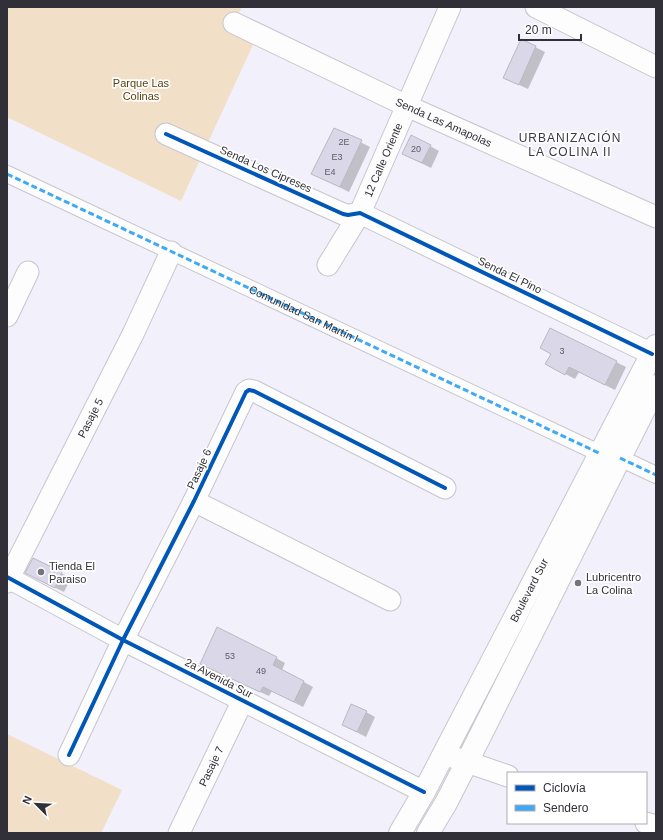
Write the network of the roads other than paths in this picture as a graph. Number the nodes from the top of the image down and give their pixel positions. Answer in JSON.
{"nodes":[{"id":1,"x":450,"y":7,"type":"edge"},
{"id":2,"x":536,"y":7,"type":"edge"},
{"id":3,"x":234,"y":23,"type":"dead end"},
{"id":4,"x":656,"y":67,"type":"edge"},
{"id":5,"x":407,"y":106,"type":"junction"},
{"id":6,"x":166,"y":134,"type":"dead end"},
{"id":7,"x":7,"y":174,"type":"edge"},
{"id":8,"x":360,"y":212,"type":"junction"},
{"id":9,"x":656,"y":218,"type":"edge"},
{"id":10,"x":171,"y":252,"type":"junction"},
{"id":11,"x":328,"y":265,"type":"dead end"},
{"id":12,"x":28,"y":272,"type":"dead end"},
{"id":13,"x":7,"y":316,"type":"edge"},
{"id":14,"x":654,"y":350,"type":"edge"},
{"id":15,"x":656,"y":386,"type":"edge"},
{"id":16,"x":610,"y":456,"type":"junction"},
{"id":17,"x":656,"y":475,"type":"edge"},
{"id":18,"x":445,"y":488,"type":"dead end"},
{"id":19,"x":194,"y":501,"type":"junction"},
{"id":20,"x":8,"y":579,"type":"edge"},
{"id":21,"x":390,"y":600,"type":"dead end"},
{"id":22,"x":123,"y":640,"type":"junction"},
{"id":23,"x":243,"y":700,"type":"junction"},
{"id":24,"x":444,"y":754,"type":"junction"},
{"id":25,"x":69,"y":755,"type":"dead end"},
{"id":26,"x":467,"y":762,"type":"junction"},
{"id":27,"x":507,"y":776,"type":"edge"},
{"id":28,"x":424,"y":792,"type":"junction"},
{"id":29,"x":179,"y":833,"type":"edge"},
{"id":30,"x":400,"y":833,"type":"edge"},
{"id":31,"x":428,"y":833,"type":"edge"}],
"edges":[{"from":1,"to":5,"type":"street","name":"12 Calle Oriente"},
{"from":2,"to":4,"type":"street"},
{"from":3,"to":5,"type":"street","name":"Senda Las Amapolas"},
{"from":5,"to":8,"type":"street","name":"12 Calle Oriente"},
{"from":5,"to":9,"type":"street","name":"Senda Las Amapolas"},
{"from":6,"to":8,"type":"street","name":"Senda Los Cipreses"},
{"from":7,"to":10,"type":"street","name":"Comunidad San Martín I"},
{"from":8,"to":11,"type":"street","name":"12 Calle Oriente"},
{"from":8,"to":14,"type":"street","name":"Senda El Pino"},
{"from":10,"to":16,"type":"street","name":"Comunidad San Martín I"},
{"from":10,"to":20,"type":"street","name":"Pasaje 5"},
{"from":12,"to":13,"type":"street"},
{"from":14,"to":16,"type":"highway","name":"Boulevard Sur"},
{"from":15,"to":16,"type":"highway","name":"Boulevard Sur"},
{"from":16,"to":17,"type":"street","name":"Comunidad San Martín I"},
{"from":16,"to":24,"type":"highway","name":"Boulevard Sur"},
{"from":16,"to":26,"type":"highway","name":"Boulevard Sur"},
{"from":18,"to":19,"type":"street","name":"Pasaje 6"},
{"from":19,"to":21,"type":"street","name":"Pasaje 6"},
{"from":19,"to":22,"type":"street","name":"Pasaje 6"},
{"from":20,"to":22,"type":"street","name":"2a Avenida Sur"},
{"from":22,"to":23,"type":"street","name":"2a Avenida Sur"},
{"from":22,"to":25,"type":"street","name":"Pasaje 6"},
{"from":23,"to":28,"type":"street","name":"2a Avenida Sur"},
{"from":23,"to":29,"type":"street","name":"Pasaje 7"},
{"from":24,"to":26,"type":"street"},
{"from":24,"to":28,"type":"highway","name":"Boulevard Sur"},
{"from":26,"to":27,"type":"street"},
{"from":26,"to":31,"type":"highway","name":"Boulevard Sur"},
{"from":28,"to":30,"type":"highway","name":"Boulevard Sur"}]}
